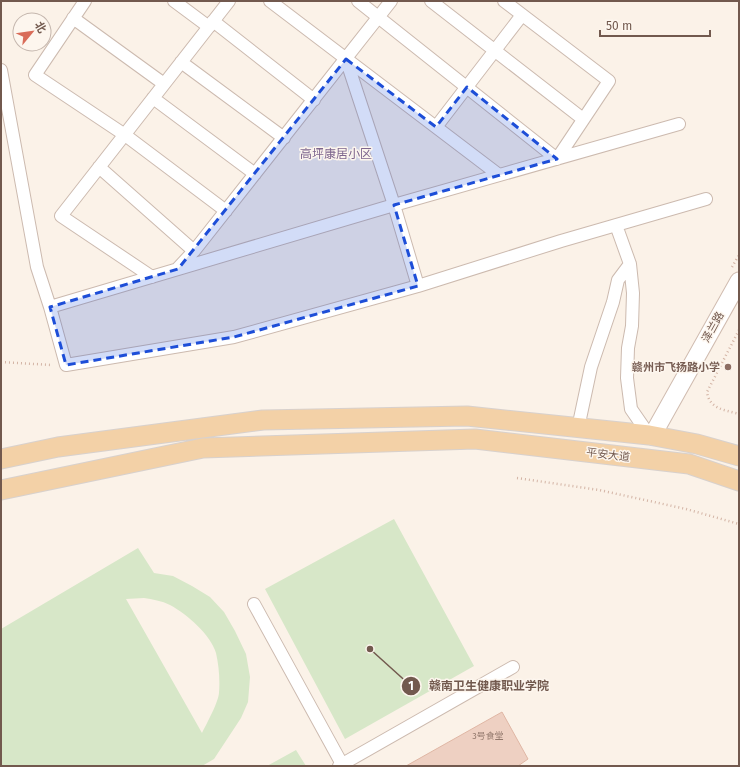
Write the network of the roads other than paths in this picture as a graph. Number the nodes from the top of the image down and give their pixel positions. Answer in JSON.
{"nodes":[{"id":1,"x":85,"y":1,"type":"edge"},
{"id":2,"x":174,"y":1,"type":"edge"},
{"id":3,"x":229,"y":1,"type":"edge"},
{"id":4,"x":270,"y":1,"type":"edge"},
{"id":5,"x":358,"y":1,"type":"edge"},
{"id":6,"x":391,"y":1,"type":"edge"},
{"id":7,"x":431,"y":1,"type":"edge"},
{"id":8,"x":504,"y":1,"type":"edge"},
{"id":9,"x":522,"y":15,"type":"junction"},
{"id":10,"x":73,"y":18,"type":"junction"},
{"id":11,"x":379,"y":18,"type":"junction"},
{"id":12,"x":211,"y":24,"type":"junction"},
{"id":13,"x":495,"y":50,"type":"junction"},
{"id":14,"x":346,"y":59,"type":"junction"},
{"id":15,"x":181,"y":62,"type":"junction"},
{"id":16,"x":1,"y":70,"type":"edge"},
{"id":17,"x":164,"y":84,"type":"junction"},
{"id":18,"x":467,"y":87,"type":"junction"},
{"id":19,"x":153,"y":98,"type":"junction"},
{"id":20,"x":314,"y":100,"type":"junction"},
{"id":21,"x":583,"y":119,"type":"junction"},
{"id":22,"x":679,"y":124,"type":"dead end"},
{"id":23,"x":436,"y":127,"type":"junction"},
{"id":24,"x":124,"y":135,"type":"junction"},
{"id":25,"x":284,"y":138,"type":"junction"},
{"id":26,"x":557,"y":159,"type":"junction"},
{"id":27,"x":99,"y":167,"type":"junction"},
{"id":28,"x":255,"y":174,"type":"junction"},
{"id":29,"x":499,"y":175,"type":"junction"},
{"id":30,"x":706,"y":199,"type":"dead end"},
{"id":31,"x":394,"y":205,"type":"junction"},
{"id":32,"x":226,"y":211,"type":"junction"},
{"id":33,"x":616,"y":225,"type":"junction"},
{"id":34,"x":194,"y":251,"type":"junction"},
{"id":35,"x":630,"y":264,"type":"junction"},
{"id":36,"x":178,"y":269,"type":"junction"},
{"id":37,"x":152,"y":277,"type":"junction"},
{"id":38,"x":739,"y":281,"type":"edge"},
{"id":39,"x":418,"y":286,"type":"junction"},
{"id":40,"x":50,"y":307,"type":"junction"},
{"id":41,"x":578,"y":428,"type":"junction"},
{"id":42,"x":651,"y":436,"type":"junction"},
{"id":43,"x":739,"y":456,"type":"edge"},
{"id":44,"x":1,"y":459,"type":"edge"},
{"id":45,"x":739,"y":481,"type":"edge"},
{"id":46,"x":1,"y":490,"type":"edge"},
{"id":47,"x":254,"y":604,"type":"dead end"},
{"id":48,"x":513,"y":667,"type":"dead end"},
{"id":49,"x":342,"y":765,"type":"edge"}],
"edges":[{"from":1,"to":10,"type":"street"},
{"from":2,"to":12,"type":"street"},
{"from":3,"to":12,"type":"street"},
{"from":4,"to":14,"type":"street"},
{"from":5,"to":11,"type":"street"},
{"from":6,"to":11,"type":"street"},
{"from":7,"to":13,"type":"street"},
{"from":8,"to":9,"type":"street"},
{"from":9,"to":13,"type":"street"},
{"from":9,"to":21,"type":"street"},
{"from":10,"to":17,"type":"street"},
{"from":10,"to":24,"type":"street"},
{"from":11,"to":14,"type":"street"},
{"from":11,"to":18,"type":"street"},
{"from":12,"to":15,"type":"street"},
{"from":12,"to":20,"type":"street"},
{"from":13,"to":18,"type":"street"},
{"from":13,"to":21,"type":"street"},
{"from":14,"to":20,"type":"street"},
{"from":14,"to":23,"type":"street"},
{"from":14,"to":31,"type":"street"},
{"from":15,"to":17,"type":"street"},
{"from":15,"to":25,"type":"street"},
{"from":16,"to":40,"type":"street"},
{"from":17,"to":19,"type":"street"},
{"from":18,"to":23,"type":"street"},
{"from":18,"to":26,"type":"street"},
{"from":19,"to":24,"type":"street"},
{"from":19,"to":28,"type":"street"},
{"from":20,"to":25,"type":"street"},
{"from":21,"to":26,"type":"street"},
{"from":22,"to":26,"type":"street"},
{"from":23,"to":29,"type":"street"},
{"from":24,"to":27,"type":"street"},
{"from":24,"to":32,"type":"street"},
{"from":25,"to":28,"type":"street"},
{"from":26,"to":29,"type":"street"},
{"from":27,"to":34,"type":"street"},
{"from":27,"to":37,"type":"street"},
{"from":28,"to":32,"type":"street"},
{"from":29,"to":31,"type":"street"},
{"from":30,"to":33,"type":"street"},
{"from":31,"to":36,"type":"street"},
{"from":31,"to":39,"type":"street"},
{"from":32,"to":34,"type":"street"},
{"from":33,"to":35,"type":"street"},
{"from":33,"to":39,"type":"street"},
{"from":34,"to":36,"type":"street"},
{"from":35,"to":41,"type":"street"},
{"from":35,"to":42,"type":"street"},
{"from":36,"to":37,"type":"street"},
{"from":37,"to":40,"type":"street"},
{"from":38,"to":42,"type":"street","name":"泽兰路"},
{"from":39,"to":40,"type":"street"},
{"from":41,"to":42,"type":"main road"},
{"from":41,"to":44,"type":"main road"},
{"from":42,"to":43,"type":"main road"},
{"from":45,"to":46,"type":"main road","name":"平安大道"},
{"from":47,"to":49,"type":"street"},
{"from":48,"to":49,"type":"street"}]}
